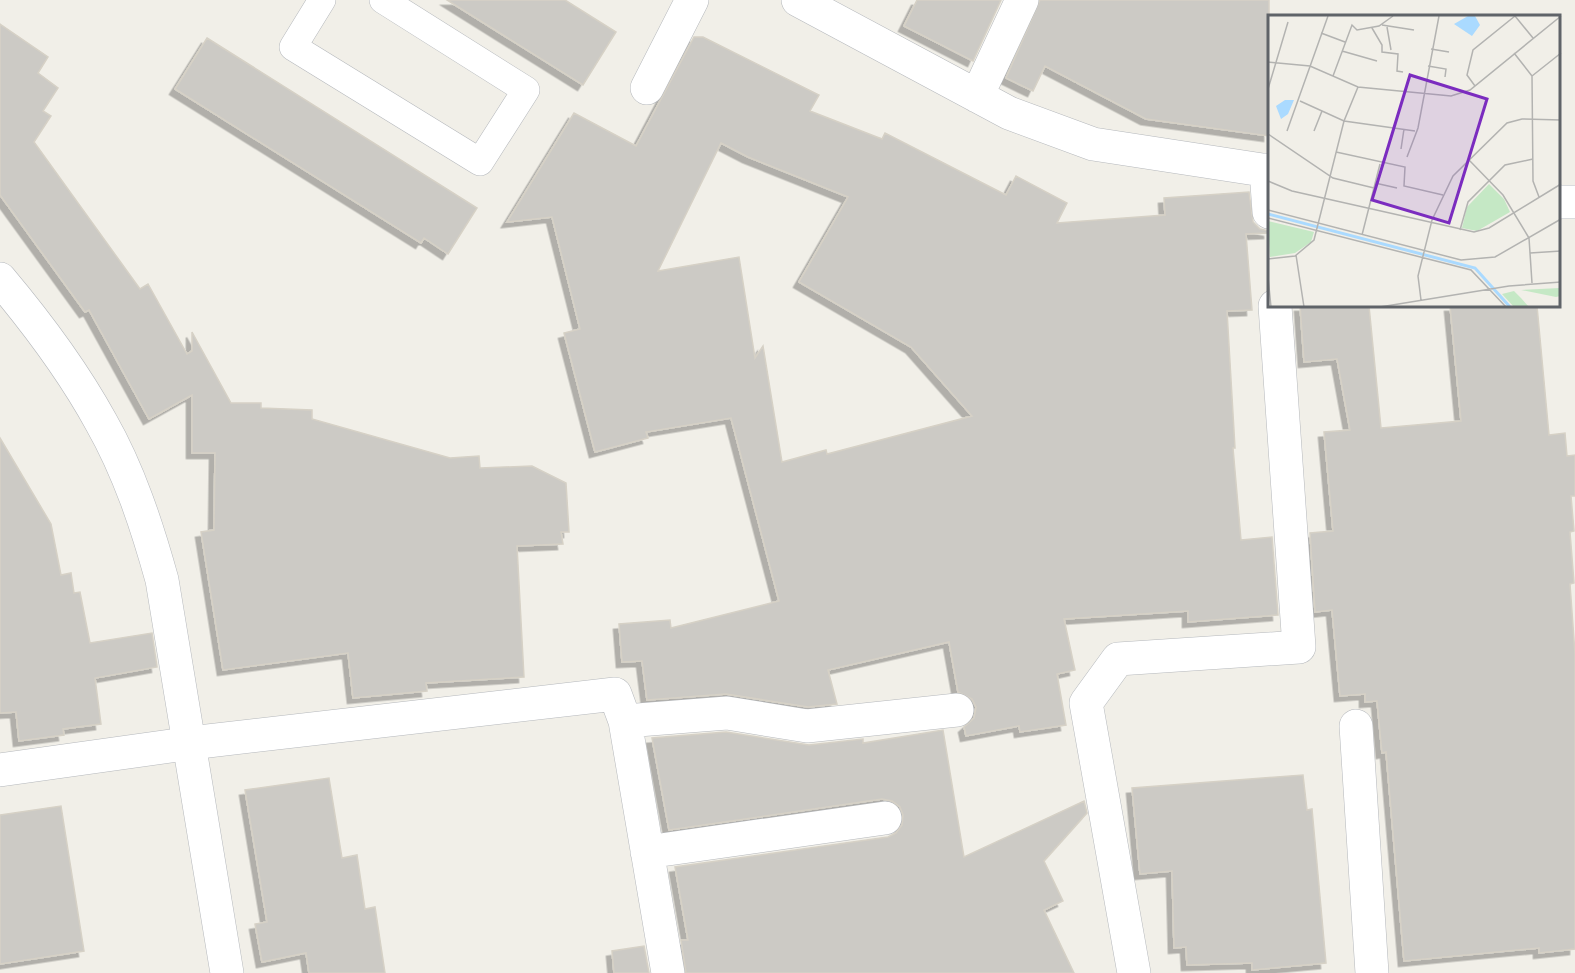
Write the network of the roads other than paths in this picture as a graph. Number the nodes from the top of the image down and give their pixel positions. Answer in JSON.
{"nodes":[{"id":1,"x":322,"y":0,"type":"edge"},
{"id":2,"x":383,"y":0,"type":"edge"},
{"id":3,"x":692,"y":0,"type":"edge"},
{"id":4,"x":798,"y":0,"type":"edge"},
{"id":5,"x":1022,"y":0,"type":"edge"},
{"id":6,"x":646,"y":88,"type":"dead end"},
{"id":7,"x":976,"y":96,"type":"junction"},
{"id":8,"x":1268,"y":170,"type":"edge"},
{"id":9,"x":0,"y":279,"type":"edge"},
{"id":10,"x":1275,"y":308,"type":"edge"},
{"id":11,"x":957,"y":710,"type":"dead end"},
{"id":12,"x":625,"y":721,"type":"junction"},
{"id":13,"x":1356,"y":726,"type":"dead end"},
{"id":14,"x":191,"y":743,"type":"junction"},
{"id":15,"x":0,"y":770,"type":"edge"},
{"id":16,"x":885,"y":818,"type":"dead end"},
{"id":17,"x":647,"y":852,"type":"junction"},
{"id":18,"x":227,"y":973,"type":"edge"},
{"id":19,"x":668,"y":973,"type":"edge"},
{"id":20,"x":1134,"y":973,"type":"edge"},
{"id":21,"x":1372,"y":973,"type":"edge"}],
"edges":[{"from":1,"to":2,"type":"lane"},
{"from":3,"to":6,"type":"street"},
{"from":4,"to":7,"type":"street"},
{"from":5,"to":7,"type":"street"},
{"from":7,"to":8,"type":"street"},
{"from":9,"to":14,"type":"street"},
{"from":10,"to":20,"type":"street"},
{"from":11,"to":12,"type":"street"},
{"from":12,"to":14,"type":"street"},
{"from":12,"to":17,"type":"street"},
{"from":13,"to":21,"type":"street"},
{"from":14,"to":15,"type":"street"},
{"from":14,"to":18,"type":"street"},
{"from":16,"to":17,"type":"street"},
{"from":17,"to":19,"type":"street"}]}
